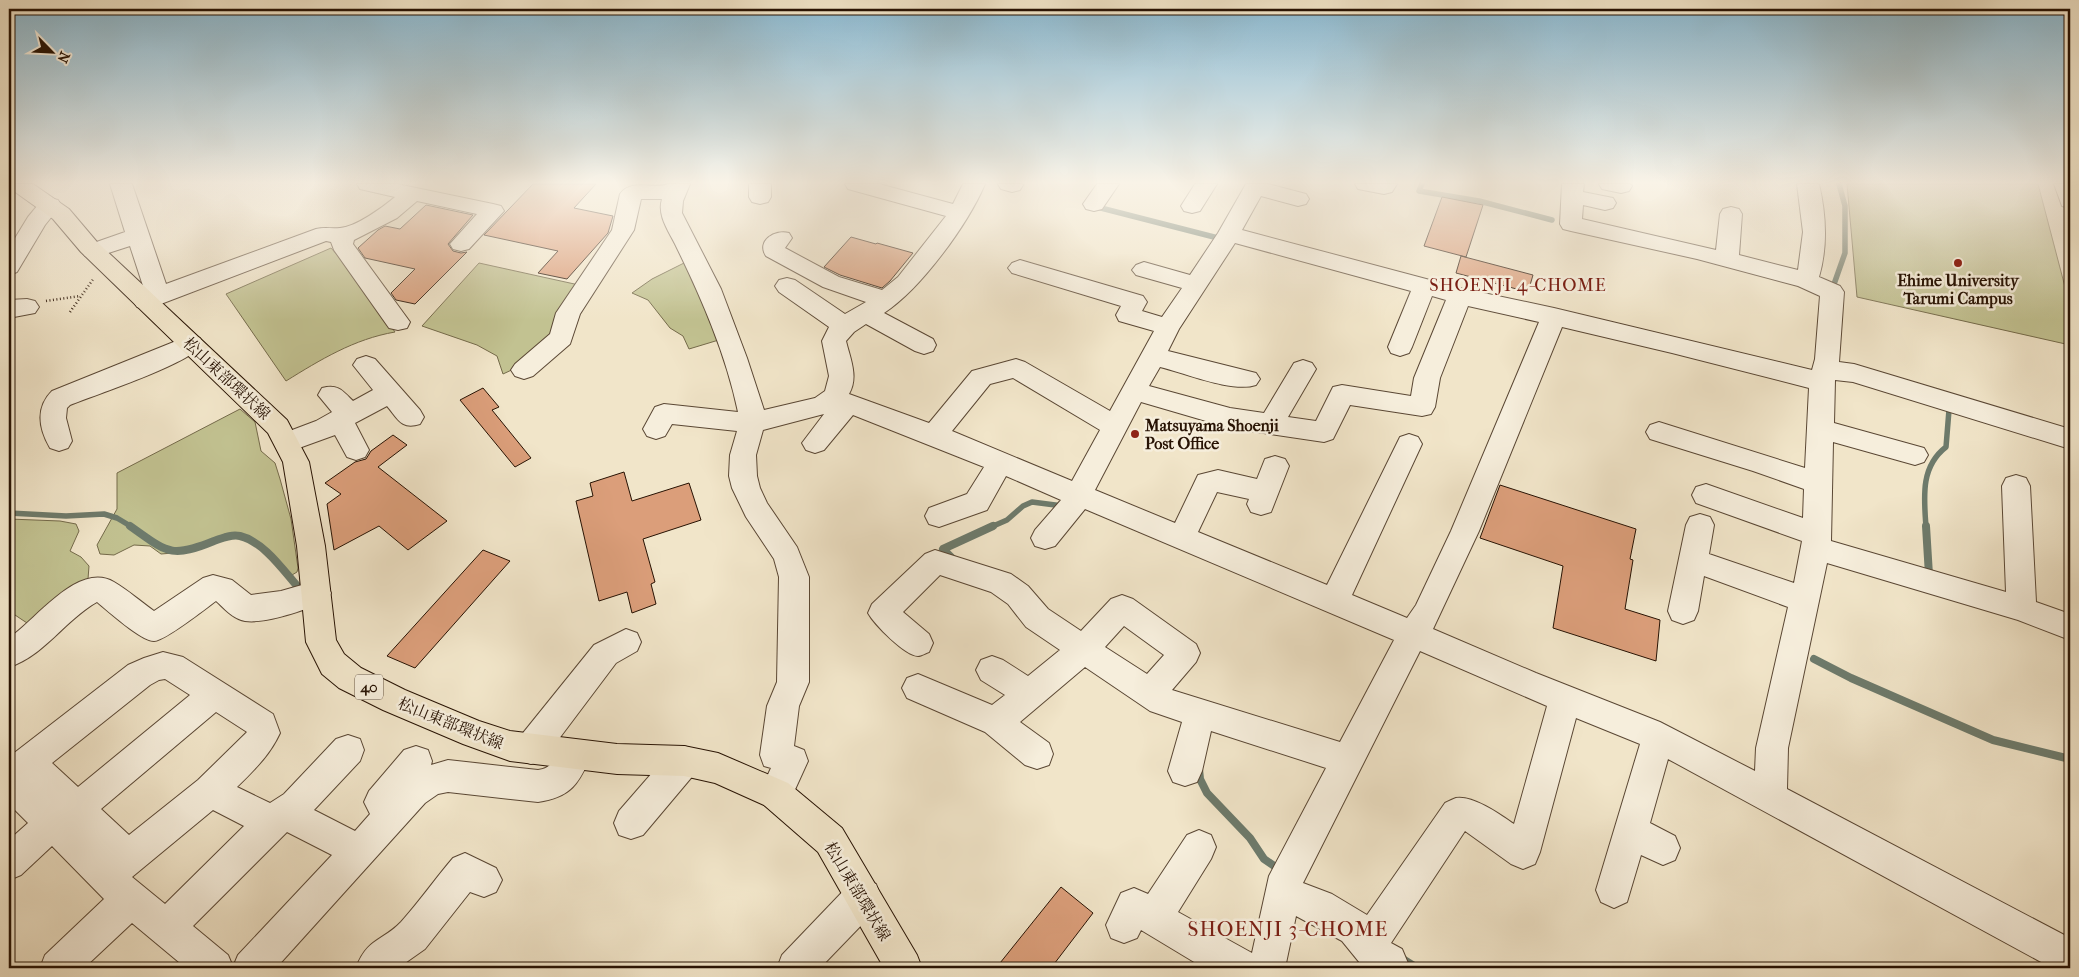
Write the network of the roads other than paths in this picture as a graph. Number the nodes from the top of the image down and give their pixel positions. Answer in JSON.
{"nodes":[{"id":1,"x":28,"y":230,"type":"edge"},
{"id":2,"x":75,"y":230,"type":"edge"},
{"id":3,"x":136,"y":230,"type":"edge"},
{"id":4,"x":356,"y":230,"type":"edge"},
{"id":5,"x":475,"y":230,"type":"edge"},
{"id":6,"x":623,"y":230,"type":"edge"},
{"id":7,"x":679,"y":230,"type":"edge"},
{"id":8,"x":948,"y":230,"type":"edge"},
{"id":9,"x":1231,"y":230,"type":"edge"},
{"id":10,"x":1595,"y":230,"type":"edge"},
{"id":11,"x":1730,"y":230,"type":"edge"},
{"id":12,"x":1815,"y":230,"type":"edge"},
{"id":13,"x":1229,"y":234,"type":"junction"},
{"id":14,"x":138,"y":236,"type":"junction"},
{"id":15,"x":343,"y":236,"type":"junction"},
{"id":16,"x":782,"y":238,"type":"dead end"},
{"id":17,"x":16,"y":241,"type":"edge"},
{"id":18,"x":461,"y":244,"type":"dead end"},
{"id":19,"x":101,"y":259,"type":"junction"},
{"id":20,"x":1727,"y":260,"type":"junction"},
{"id":21,"x":9,"y":267,"type":"edge"},
{"id":22,"x":1020,"y":268,"type":"dead end"},
{"id":23,"x":1144,"y":270,"type":"dead end"},
{"id":24,"x":1806,"y":280,"type":"junction"},
{"id":25,"x":1196,"y":284,"type":"junction"},
{"id":26,"x":787,"y":286,"type":"dead end"},
{"id":27,"x":1424,"y":287,"type":"junction"},
{"id":28,"x":1460,"y":296,"type":"junction"},
{"id":29,"x":152,"y":298,"type":"junction"},
{"id":30,"x":886,"y":300,"type":"junction"},
{"id":31,"x":865,"y":313,"type":"junction"},
{"id":32,"x":1554,"y":316,"type":"junction"},
{"id":33,"x":398,"y":322,"type":"dead end"},
{"id":34,"x":845,"y":326,"type":"junction"},
{"id":35,"x":1168,"y":327,"type":"junction"},
{"id":36,"x":191,"y":344,"type":"junction"},
{"id":37,"x":924,"y":345,"type":"dead end"},
{"id":38,"x":1400,"y":347,"type":"dead end"},
{"id":39,"x":1153,"y":356,"type":"junction"},
{"id":40,"x":366,"y":365,"type":"dead end"},
{"id":41,"x":524,"y":370,"type":"dead end"},
{"id":42,"x":1293,"y":374,"type":"dead end"},
{"id":43,"x":1823,"y":376,"type":"junction"},
{"id":44,"x":1247,"y":379,"type":"dead end"},
{"id":45,"x":1134,"y":391,"type":"junction"},
{"id":46,"x":390,"y":392,"type":"junction"},
{"id":47,"x":331,"y":395,"type":"dead end"},
{"id":48,"x":841,"y":400,"type":"junction"},
{"id":49,"x":345,"y":417,"type":"junction"},
{"id":50,"x":411,"y":417,"type":"dead end"},
{"id":51,"x":752,"y":423,"type":"junction"},
{"id":52,"x":1271,"y":424,"type":"junction"},
{"id":53,"x":1116,"y":426,"type":"junction"},
{"id":54,"x":656,"y":429,"type":"dead end"},
{"id":55,"x":1820,"y":429,"type":"junction"},
{"id":56,"x":934,"y":436,"type":"junction"},
{"id":57,"x":2070,"y":439,"type":"edge"},
{"id":58,"x":1670,"y":440,"type":"dead end"},
{"id":59,"x":59,"y":441,"type":"dead end"},
{"id":60,"x":288,"y":442,"type":"junction"},
{"id":61,"x":815,"y":443,"type":"dead end"},
{"id":62,"x":1409,"y":444,"type":"dead end"},
{"id":63,"x":356,"y":450,"type":"dead end"},
{"id":64,"x":1915,"y":455,"type":"dead end"},
{"id":65,"x":1000,"y":463,"type":"junction"},
{"id":66,"x":1274,"y":466,"type":"dead end"},
{"id":67,"x":1818,"y":483,"type":"junction"},
{"id":68,"x":2016,"y":486,"type":"dead end"},
{"id":69,"x":1706,"y":495,"type":"dead end"},
{"id":70,"x":1078,"y":496,"type":"junction"},
{"id":71,"x":939,"y":516,"type":"dead end"},
{"id":72,"x":1700,"y":525,"type":"dead end"},
{"id":73,"x":1045,"y":538,"type":"dead end"},
{"id":74,"x":1182,"y":539,"type":"junction"},
{"id":75,"x":1816,"y":541,"type":"junction"},
{"id":76,"x":1693,"y":560,"type":"junction"},
{"id":77,"x":316,"y":593,"type":"junction"},
{"id":78,"x":1805,"y":600,"type":"junction"},
{"id":79,"x":1334,"y":601,"type":"junction"},
{"id":80,"x":2022,"y":609,"type":"junction"},
{"id":81,"x":1683,"y":611,"type":"dead end"},
{"id":82,"x":2070,"y":627,"type":"edge"},
{"id":83,"x":1413,"y":634,"type":"junction"},
{"id":84,"x":626,"y":642,"type":"dead end"},
{"id":85,"x":918,"y":643,"type":"dead end"},
{"id":86,"x":1084,"y":648,"type":"junction"},
{"id":87,"x":9,"y":654,"type":"edge"},
{"id":88,"x":992,"y":670,"type":"dead end"},
{"id":89,"x":918,"y":688,"type":"dead end"},
{"id":90,"x":1150,"y":693,"type":"junction"},
{"id":91,"x":215,"y":694,"type":"junction"},
{"id":92,"x":1029,"y":694,"type":"junction"},
{"id":93,"x":1565,"y":698,"type":"junction"},
{"id":94,"x":1200,"y":713,"type":"junction"},
{"id":95,"x":996,"y":722,"type":"junction"},
{"id":96,"x":1658,"y":737,"type":"junction"},
{"id":97,"x":531,"y":749,"type":"junction"},
{"id":98,"x":348,"y":750,"type":"dead end"},
{"id":99,"x":1037,"y":754,"type":"dead end"},
{"id":100,"x":575,"y":755,"type":"junction"},
{"id":101,"x":1350,"y":760,"type":"junction"},
{"id":102,"x":684,"y":761,"type":"junction"},
{"id":103,"x":416,"y":762,"type":"dead end"},
{"id":104,"x":1185,"y":771,"type":"dead end"},
{"id":105,"x":15,"y":773,"type":"edge"},
{"id":106,"x":210,"y":791,"type":"junction"},
{"id":107,"x":776,"y":794,"type":"junction"},
{"id":108,"x":1770,"y":798,"type":"junction"},
{"id":109,"x":65,"y":816,"type":"junction"},
{"id":110,"x":278,"y":817,"type":"junction"},
{"id":111,"x":631,"y":823,"type":"dead end"},
{"id":112,"x":1631,"y":831,"type":"junction"},
{"id":113,"x":1199,"y":846,"type":"dead end"},
{"id":114,"x":352,"y":847,"type":"junction"},
{"id":115,"x":1663,"y":848,"type":"dead end"},
{"id":116,"x":9,"y":863,"type":"edge"},
{"id":117,"x":122,"y":878,"type":"junction"},
{"id":118,"x":484,"y":880,"type":"dead end"},
{"id":119,"x":1614,"y":890,"type":"dead end"},
{"id":120,"x":1283,"y":893,"type":"junction"},
{"id":121,"x":863,"y":897,"type":"junction"},
{"id":122,"x":166,"y":928,"type":"junction"},
{"id":123,"x":1380,"y":956,"type":"edge"},
{"id":124,"x":2066,"y":960,"type":"edge"},
{"id":125,"x":58,"y":968,"type":"edge"},
{"id":126,"x":215,"y":968,"type":"edge"},
{"id":127,"x":251,"y":968,"type":"edge"},
{"id":128,"x":374,"y":968,"type":"edge"},
{"id":129,"x":795,"y":968,"type":"edge"},
{"id":130,"x":904,"y":968,"type":"edge"},
{"id":131,"x":1242,"y":968,"type":"edge"},
{"id":132,"x":1267,"y":968,"type":"edge"}],
"edges":[{"from":1,"to":17,"type":"street"},
{"from":2,"to":19,"type":"main road","name":"松山東部環状線","number":"40"},
{"from":3,"to":14,"type":"street"},
{"from":4,"to":15,"type":"street"},
{"from":5,"to":18,"type":"street"},
{"from":6,"to":41,"type":"street"},
{"from":7,"to":51,"type":"street"},
{"from":8,"to":30,"type":"street"},
{"from":9,"to":13,"type":"street"},
{"from":10,"to":20,"type":"street"},
{"from":11,"to":20,"type":"street"},
{"from":12,"to":24,"type":"street"},
{"from":13,"to":25,"type":"street"},
{"from":13,"to":27,"type":"street"},
{"from":14,"to":19,"type":"street"},
{"from":14,"to":29,"type":"street"},
{"from":15,"to":29,"type":"street"},
{"from":15,"to":33,"type":"street"},
{"from":16,"to":30,"type":"street"},
{"from":17,"to":21,"type":"street"},
{"from":19,"to":29,"type":"main road","name":"松山東部環状線","number":"40"},
{"from":20,"to":24,"type":"street"},
{"from":22,"to":35,"type":"street"},
{"from":23,"to":25,"type":"street"},
{"from":24,"to":43,"type":"street"},
{"from":25,"to":35,"type":"street"},
{"from":26,"to":34,"type":"street"},
{"from":27,"to":28,"type":"street"},
{"from":27,"to":38,"type":"street"},
{"from":28,"to":32,"type":"street"},
{"from":28,"to":52,"type":"street"},
{"from":29,"to":36,"type":"main road","name":"松山東部環状線","number":"40"},
{"from":30,"to":31,"type":"street"},
{"from":31,"to":34,"type":"street"},
{"from":31,"to":37,"type":"street"},
{"from":32,"to":43,"type":"street"},
{"from":32,"to":83,"type":"street"},
{"from":34,"to":48,"type":"street"},
{"from":35,"to":39,"type":"street"},
{"from":36,"to":59,"type":"street"},
{"from":36,"to":60,"type":"main road","name":"松山東部環状線","number":"40"},
{"from":39,"to":44,"type":"street"},
{"from":39,"to":45,"type":"street"},
{"from":40,"to":46,"type":"street"},
{"from":42,"to":52,"type":"street"},
{"from":43,"to":55,"type":"street"},
{"from":43,"to":57,"type":"street"},
{"from":45,"to":52,"type":"street"},
{"from":45,"to":53,"type":"street"},
{"from":46,"to":49,"type":"street"},
{"from":46,"to":50,"type":"street"},
{"from":47,"to":49,"type":"street"},
{"from":48,"to":51,"type":"street"},
{"from":48,"to":56,"type":"street"},
{"from":48,"to":61,"type":"street"},
{"from":49,"to":60,"type":"street"},
{"from":49,"to":63,"type":"street"},
{"from":51,"to":54,"type":"street"},
{"from":51,"to":107,"type":"street"},
{"from":53,"to":56,"type":"street"},
{"from":53,"to":70,"type":"street"},
{"from":55,"to":64,"type":"street"},
{"from":55,"to":67,"type":"street"},
{"from":56,"to":65,"type":"street"},
{"from":58,"to":67,"type":"street"},
{"from":60,"to":77,"type":"main road","name":"松山東部環状線","number":"40"},
{"from":62,"to":79,"type":"street"},
{"from":65,"to":70,"type":"street"},
{"from":65,"to":71,"type":"street"},
{"from":66,"to":74,"type":"street"},
{"from":67,"to":75,"type":"street"},
{"from":68,"to":80,"type":"street"},
{"from":69,"to":75,"type":"street"},
{"from":70,"to":73,"type":"street"},
{"from":70,"to":74,"type":"street"},
{"from":72,"to":76,"type":"street"},
{"from":74,"to":79,"type":"street"},
{"from":75,"to":78,"type":"street"},
{"from":75,"to":80,"type":"street"},
{"from":76,"to":78,"type":"street"},
{"from":76,"to":81,"type":"street"},
{"from":77,"to":87,"type":"street"},
{"from":77,"to":97,"type":"main road","name":"松山東部環状線","number":"40"},
{"from":78,"to":108,"type":"street"},
{"from":79,"to":83,"type":"street"},
{"from":80,"to":82,"type":"street"},
{"from":83,"to":93,"type":"street"},
{"from":83,"to":101,"type":"street"},
{"from":84,"to":97,"type":"street"},
{"from":85,"to":86,"type":"street"},
{"from":86,"to":90,"type":"street"},
{"from":86,"to":90,"type":"street"},
{"from":86,"to":92,"type":"street"},
{"from":88,"to":92,"type":"street"},
{"from":89,"to":95,"type":"street"},
{"from":90,"to":94,"type":"street"},
{"from":91,"to":105,"type":"street"},
{"from":91,"to":106,"type":"street"},
{"from":91,"to":109,"type":"street"},
{"from":92,"to":95,"type":"street"},
{"from":93,"to":96,"type":"street"},
{"from":93,"to":123,"type":"street"},
{"from":94,"to":101,"type":"street"},
{"from":94,"to":104,"type":"street"},
{"from":95,"to":99,"type":"street"},
{"from":96,"to":108,"type":"street"},
{"from":96,"to":112,"type":"street"},
{"from":97,"to":100,"type":"main road","name":"松山東部環状線","number":"40"},
{"from":98,"to":110,"type":"street"},
{"from":100,"to":102,"type":"main road","name":"松山東部環状線","number":"40"},
{"from":100,"to":114,"type":"street"},
{"from":101,"to":120,"type":"street"},
{"from":102,"to":107,"type":"main road","name":"松山東部環状線","number":"40"},
{"from":102,"to":111,"type":"street"},
{"from":103,"to":114,"type":"street"},
{"from":105,"to":109,"type":"street"},
{"from":106,"to":110,"type":"street"},
{"from":106,"to":117,"type":"street"},
{"from":107,"to":121,"type":"main road","name":"松山東部環状線","number":"40"},
{"from":108,"to":124,"type":"street"},
{"from":109,"to":116,"type":"street"},
{"from":109,"to":117,"type":"street"},
{"from":110,"to":114,"type":"street"},
{"from":110,"to":122,"type":"street"},
{"from":112,"to":115,"type":"street"},
{"from":112,"to":119,"type":"street"},
{"from":113,"to":131,"type":"street"},
{"from":114,"to":127,"type":"street"},
{"from":117,"to":122,"type":"street"},
{"from":117,"to":125,"type":"street"},
{"from":118,"to":128,"type":"street"},
{"from":120,"to":123,"type":"street"},
{"from":120,"to":132,"type":"street"},
{"from":121,"to":129,"type":"street"},
{"from":121,"to":130,"type":"main road","name":"松山東部環状線","number":"40"},
{"from":122,"to":126,"type":"street"}]}
